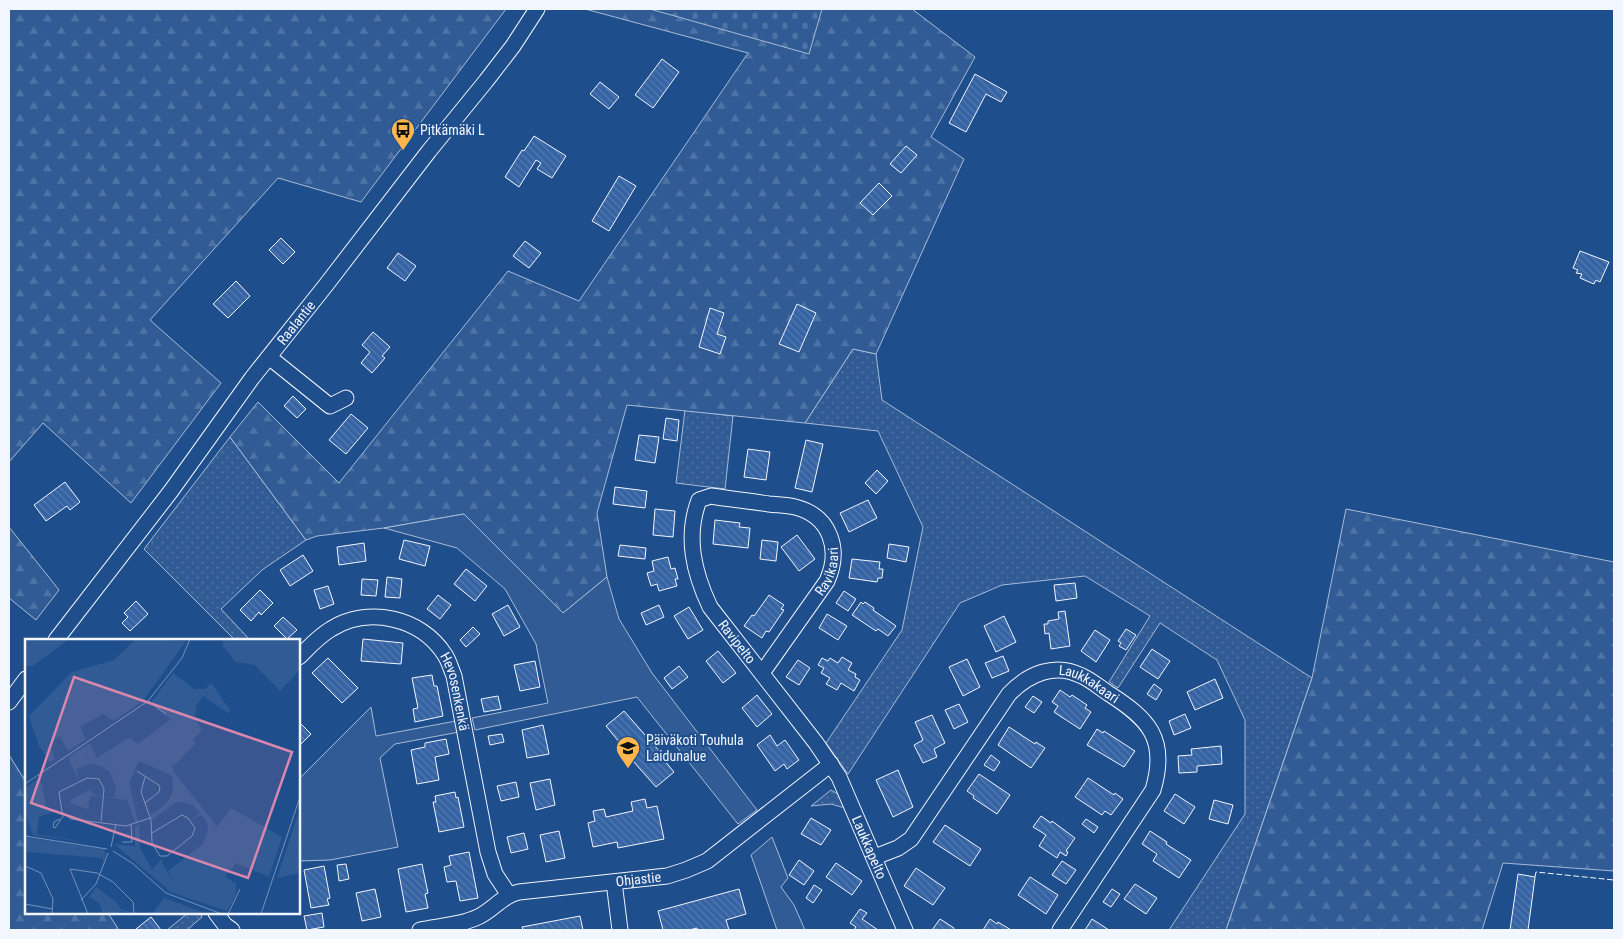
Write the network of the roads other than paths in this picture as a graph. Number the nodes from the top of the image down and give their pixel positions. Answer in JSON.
{"nodes":[{"id":1,"x":537,"y":9,"type":"edge"},
{"id":2,"x":269,"y":357,"type":"junction"},
{"id":3,"x":346,"y":398,"type":"dead end"},
{"id":4,"x":699,"y":500,"type":"joint"},
{"id":5,"x":57,"y":639,"type":"edge"},
{"id":6,"x":300,"y":656,"type":"edge"},
{"id":7,"x":762,"y":673,"type":"junction"},
{"id":8,"x":25,"y":680,"type":"edge"},
{"id":9,"x":9,"y":702,"type":"edge"},
{"id":10,"x":831,"y":764,"type":"junction"},
{"id":11,"x":875,"y":858,"type":"junction"},
{"id":12,"x":614,"y":882,"type":"junction"},
{"id":13,"x":509,"y":895,"type":"junction"},
{"id":14,"x":217,"y":914,"type":"edge"},
{"id":15,"x":232,"y":930,"type":"edge"},
{"id":16,"x":420,"y":930,"type":"edge"},
{"id":17,"x":620,"y":930,"type":"edge"},
{"id":18,"x":905,"y":930,"type":"edge"},
{"id":19,"x":1060,"y":930,"type":"edge"}],
"edges":[{"from":1,"to":2,"type":"street","name":"Raalantie"},
{"from":2,"to":3,"type":"street"},
{"from":2,"to":5,"type":"street","name":"Raalantie"},
{"from":4,"to":7,"type":"street","name":"Ravipelto"},
{"from":4,"to":7,"type":"street","name":"Ravikaari"},
{"from":6,"to":13,"type":"street","name":"Hevosenkenkä"},
{"from":7,"to":10,"type":"street","name":"Ravipelto"},
{"from":8,"to":9,"type":"street"},
{"from":10,"to":11,"type":"street","name":"Laukkapelto"},
{"from":10,"to":12,"type":"street","name":"Ohjastie"},
{"from":11,"to":18,"type":"street","name":"Laukkapelto"},
{"from":11,"to":19,"type":"street","name":"Laukkakaari"},
{"from":12,"to":13,"type":"street","name":"Ohjastie"},
{"from":12,"to":17,"type":"street"},
{"from":13,"to":16,"type":"street","name":"Ohjastie"},
{"from":14,"to":15,"type":"street"}]}
